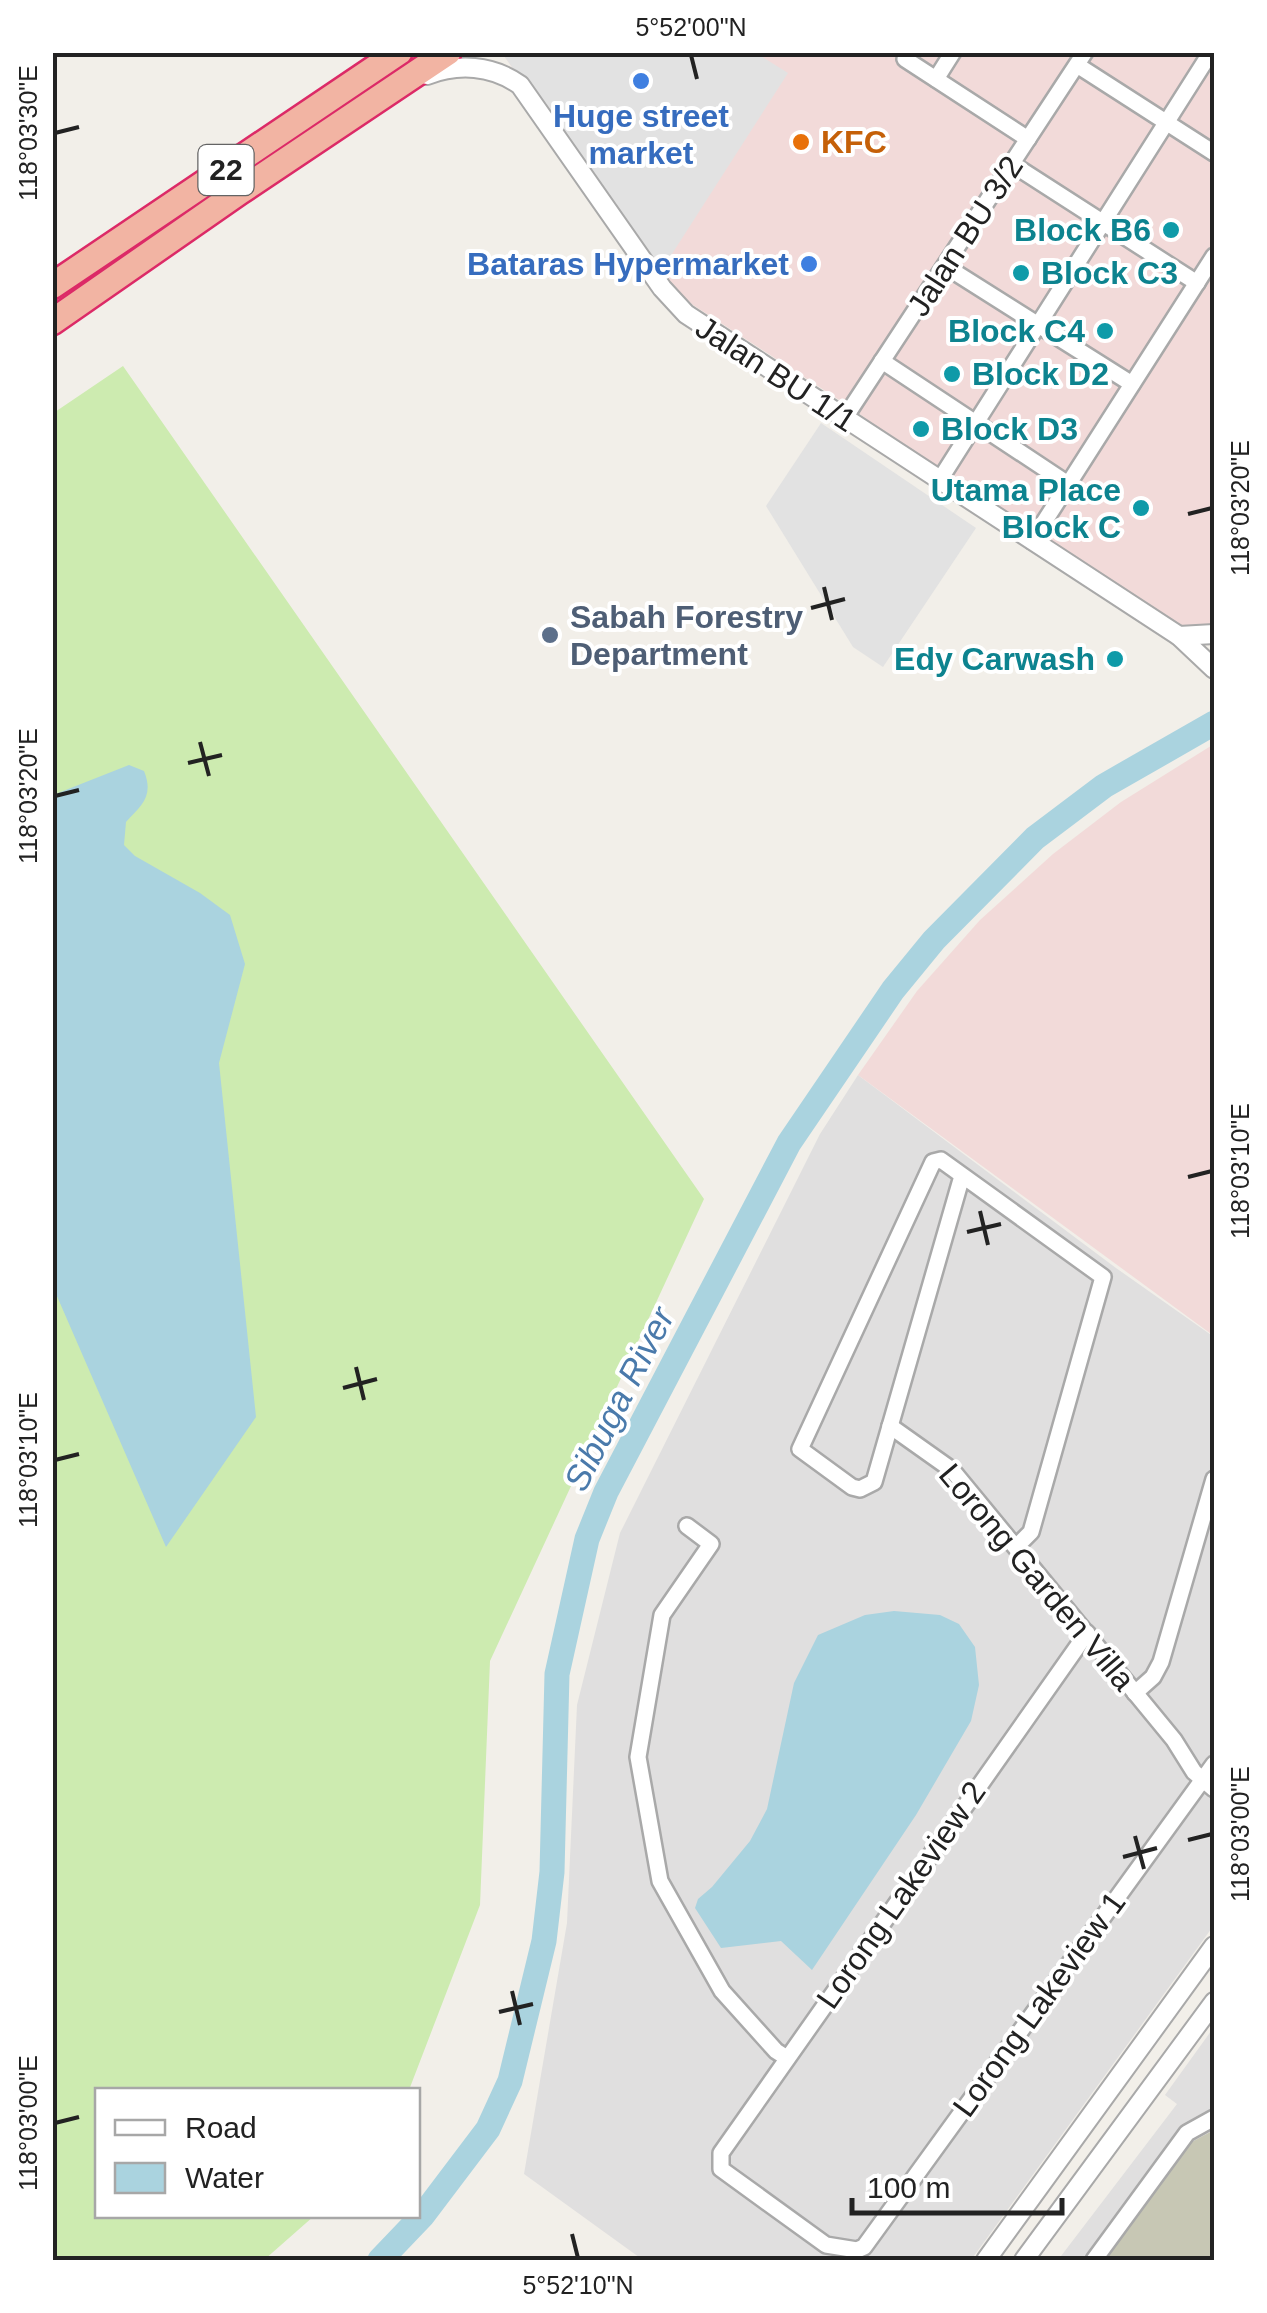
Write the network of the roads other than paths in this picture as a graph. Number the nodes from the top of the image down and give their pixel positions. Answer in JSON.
{"nodes":[{"id":1,"x":399,"y":52,"type":"edge"},
{"id":2,"x":448,"y":52,"type":"edge"},
{"id":3,"x":953,"y":52,"type":"edge"},
{"id":4,"x":1211,"y":52,"type":"edge"},
{"id":5,"x":907,"y":56,"type":"edge"},
{"id":6,"x":1081,"y":59,"type":"edge"},
{"id":7,"x":936,"y":79,"type":"junction"},
{"id":8,"x":402,"y":84,"type":"junction"},
{"id":9,"x":1167,"y":122,"type":"junction"},
{"id":10,"x":1028,"y":139,"type":"junction"},
{"id":11,"x":1214,"y":153,"type":"edge"},
{"id":12,"x":1012,"y":164,"type":"junction"},
{"id":13,"x":1103,"y":223,"type":"junction"},
{"id":14,"x":1214,"y":256,"type":"edge"},
{"id":15,"x":945,"y":266,"type":"junction"},
{"id":16,"x":120,"y":276,"type":"junction"},
{"id":17,"x":1197,"y":283,"type":"junction"},
{"id":18,"x":52,"y":286,"type":"edge"},
{"id":19,"x":52,"y":303,"type":"edge"},
{"id":20,"x":52,"y":322,"type":"edge"},
{"id":21,"x":1038,"y":325,"type":"junction"},
{"id":22,"x":882,"y":361,"type":"junction"},
{"id":23,"x":1132,"y":384,"type":"junction"},
{"id":24,"x":844,"y":419,"type":"junction"},
{"id":25,"x":976,"y":423,"type":"junction"},
{"id":26,"x":940,"y":481,"type":"junction"},
{"id":27,"x":1068,"y":484,"type":"junction"},
{"id":28,"x":1032,"y":541,"type":"junction"},
{"id":29,"x":1179,"y":636,"type":"junction"},
{"id":30,"x":1214,"y":636,"type":"edge"},
{"id":31,"x":1213,"y":667,"type":"edge"},
{"id":32,"x":962,"y":1176,"type":"junction"},
{"id":33,"x":890,"y":1426,"type":"junction"},
{"id":34,"x":1214,"y":1479,"type":"edge"},
{"id":35,"x":687,"y":1526,"type":"dead end"},
{"id":36,"x":1016,"y":1548,"type":"junction"},
{"id":37,"x":1086,"y":1633,"type":"junction"},
{"id":38,"x":1135,"y":1693,"type":"junction"},
{"id":39,"x":1174,"y":1740,"type":"junction"},
{"id":40,"x":1214,"y":1764,"type":"edge"},
{"id":41,"x":1208,"y":1784,"type":"edge"},
{"id":42,"x":1214,"y":1946,"type":"edge"},
{"id":43,"x":1214,"y":2002,"type":"edge"},
{"id":44,"x":787,"y":2058,"type":"junction"},
{"id":45,"x":1214,"y":2118,"type":"edge"},
{"id":46,"x":719,"y":2160,"type":"joint"},
{"id":47,"x":986,"y":2260,"type":"edge"},
{"id":48,"x":1024,"y":2260,"type":"edge"},
{"id":49,"x":1094,"y":2260,"type":"edge"}],
"edges":[{"from":1,"to":18,"type":"highway","number":"22"},
{"from":2,"to":8,"type":"highway","number":"22"},
{"from":3,"to":7,"type":"street"},
{"from":4,"to":9,"type":"street"},
{"from":5,"to":7,"type":"street"},
{"from":6,"to":9,"type":"street"},
{"from":6,"to":10,"type":"street","name":"Jalan BU 3/2"},
{"from":7,"to":10,"type":"street"},
{"from":8,"to":16,"type":"highway","number":"22"},
{"from":8,"to":24,"type":"street","name":"Jalan BU 1/1"},
{"from":9,"to":11,"type":"street"},
{"from":9,"to":13,"type":"street"},
{"from":10,"to":12,"type":"street","name":"Jalan BU 3/2"},
{"from":12,"to":13,"type":"street"},
{"from":12,"to":15,"type":"street","name":"Jalan BU 3/2"},
{"from":13,"to":17,"type":"street"},
{"from":13,"to":21,"type":"street"},
{"from":14,"to":17,"type":"street"},
{"from":15,"to":21,"type":"street"},
{"from":15,"to":22,"type":"street","name":"Jalan BU 3/2"},
{"from":16,"to":19,"type":"highway","number":"22"},
{"from":16,"to":20,"type":"highway","number":"22"},
{"from":17,"to":23,"type":"street"},
{"from":21,"to":23,"type":"street"},
{"from":21,"to":25,"type":"street"},
{"from":22,"to":24,"type":"street","name":"Jalan BU 3/2"},
{"from":22,"to":25,"type":"street"},
{"from":23,"to":27,"type":"street"},
{"from":24,"to":26,"type":"street","name":"Jalan BU 1/1"},
{"from":25,"to":26,"type":"street"},
{"from":25,"to":27,"type":"street"},
{"from":26,"to":28,"type":"street","name":"Jalan BU 1/1"},
{"from":27,"to":28,"type":"street"},
{"from":28,"to":29,"type":"street","name":"Jalan BU 1/1"},
{"from":29,"to":30,"type":"street"},
{"from":29,"to":31,"type":"street","name":"Jalan BU 1/1"},
{"from":30,"to":31,"type":"street"},
{"from":32,"to":33,"type":"street"},
{"from":32,"to":33,"type":"street"},
{"from":32,"to":36,"type":"street"},
{"from":33,"to":36,"type":"street","name":"Lorong Garden Villa"},
{"from":34,"to":38,"type":"street"},
{"from":35,"to":44,"type":"street"},
{"from":36,"to":37,"type":"street","name":"Lorong Garden Villa"},
{"from":37,"to":38,"type":"street","name":"Lorong Garden Villa"},
{"from":37,"to":44,"type":"street","name":"Lorong Lakeview 2"},
{"from":38,"to":39,"type":"street","name":"Lorong Garden Villa"},
{"from":39,"to":40,"type":"street","name":"Lorong Garden Villa"},
{"from":39,"to":41,"type":"street","name":"Lorong Garden Villa"},
{"from":40,"to":41,"type":"street","name":"Lorong Lakeview 1"},
{"from":41,"to":46,"type":"street","name":"Lorong Lakeview 1"},
{"from":42,"to":47,"type":"street"},
{"from":43,"to":48,"type":"street"},
{"from":44,"to":46,"type":"street","name":"Lorong Lakeview 2"},
{"from":45,"to":49,"type":"street"}]}
